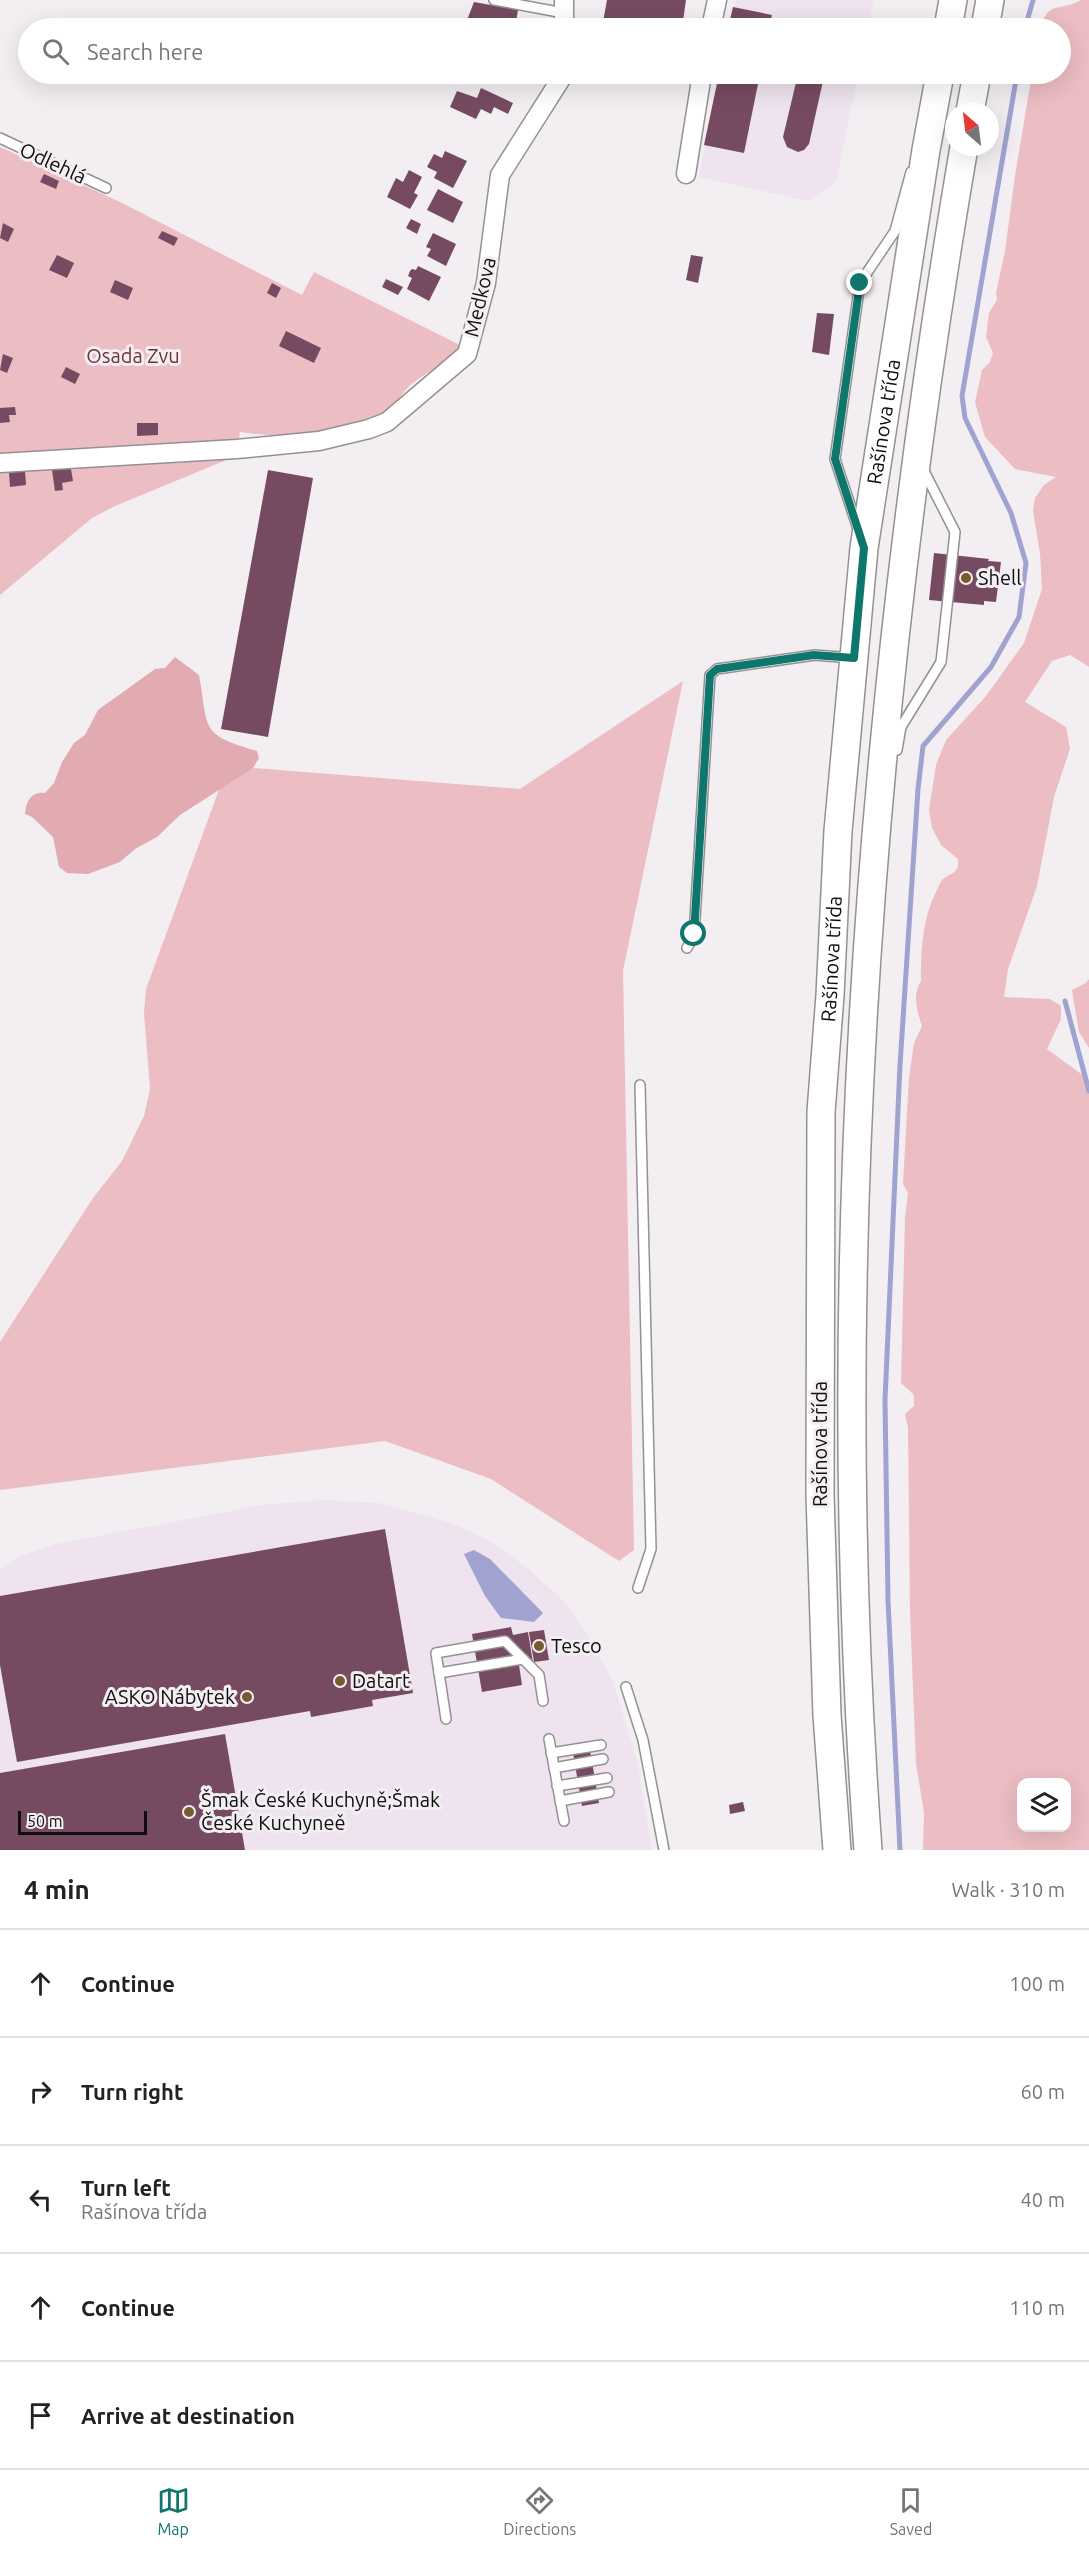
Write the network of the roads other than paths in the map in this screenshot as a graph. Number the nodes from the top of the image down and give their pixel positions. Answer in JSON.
{"nodes":[{"id":1,"x":494,"y":0,"type":"edge"},
{"id":2,"x":717,"y":0,"type":"edge"},
{"id":3,"x":953,"y":0,"type":"edge"},
{"id":4,"x":990,"y":0,"type":"edge"},
{"id":5,"x":564,"y":14,"type":"edge"},
{"id":6,"x":713,"y":18,"type":"edge"},
{"id":7,"x":950,"y":18,"type":"edge"},
{"id":8,"x":987,"y":18,"type":"edge"},
{"id":9,"x":558,"y":84,"type":"edge"},
{"id":10,"x":700,"y":84,"type":"edge"},
{"id":11,"x":938,"y":84,"type":"edge"},
{"id":12,"x":975,"y":84,"type":"edge"},
{"id":13,"x":972,"y":102,"type":"edge"},
{"id":14,"x":0,"y":138,"type":"edge"},
{"id":15,"x":926,"y":150,"type":"junction"},
{"id":16,"x":962,"y":156,"type":"edge"},
{"id":17,"x":686,"y":174,"type":"dead end"},
{"id":18,"x":106,"y":188,"type":"dead end"},
{"id":19,"x":916,"y":455,"type":"junction"},
{"id":20,"x":0,"y":463,"type":"edge"},
{"id":21,"x":864,"y":548,"type":"junction"},
{"id":22,"x":854,"y":658,"type":"junction"},
{"id":23,"x":896,"y":756,"type":"dead end"},
{"id":24,"x":892,"y":775,"type":"dead end"},
{"id":25,"x":877,"y":805,"type":"junction"},
{"id":26,"x":687,"y":948,"type":"dead end"},
{"id":27,"x":640,"y":1085,"type":"dead end"},
{"id":28,"x":638,"y":1588,"type":"dead end"},
{"id":29,"x":523,"y":1659,"type":"junction"},
{"id":30,"x":439,"y":1674,"type":"junction"},
{"id":31,"x":626,"y":1688,"type":"dead end"},
{"id":32,"x":543,"y":1701,"type":"dead end"},
{"id":33,"x":446,"y":1719,"type":"dead end"},
{"id":34,"x":549,"y":1739,"type":"dead end"},
{"id":35,"x":601,"y":1745,"type":"dead end"},
{"id":36,"x":551,"y":1753,"type":"junction"},
{"id":37,"x":603,"y":1759,"type":"dead end"},
{"id":38,"x":554,"y":1768,"type":"junction"},
{"id":39,"x":607,"y":1778,"type":"dead end"},
{"id":40,"x":557,"y":1786,"type":"junction"},
{"id":41,"x":609,"y":1792,"type":"dead end"},
{"id":42,"x":560,"y":1801,"type":"junction"},
{"id":43,"x":564,"y":1821,"type":"dead end"},
{"id":44,"x":664,"y":1850,"type":"edge"},
{"id":45,"x":837,"y":1850,"type":"edge"},
{"id":46,"x":868,"y":1850,"type":"edge"}],
"edges":[{"from":1,"to":5,"type":"lane"},
{"from":2,"to":6,"type":"street"},
{"from":3,"to":7,"type":"main road"},
{"from":4,"to":8,"type":"main road"},
{"from":9,"to":20,"type":"street","name":"Medkova"},
{"from":10,"to":17,"type":"street"},
{"from":11,"to":15,"type":"main road","name":"Rašínova třída"},
{"from":12,"to":13,"type":"main road"},
{"from":14,"to":18,"type":"lane","name":"Odlehlá"},
{"from":15,"to":21,"type":"main road","name":"Rašínova třída"},
{"from":15,"to":21,"type":"lane"},
{"from":16,"to":19,"type":"main road","name":"Rašínova třída"},
{"from":19,"to":23,"type":"lane"},
{"from":19,"to":25,"type":"main road","name":"Rašínova třída"},
{"from":21,"to":22,"type":"main road","name":"Rašínova třída"},
{"from":22,"to":26,"type":"lane"},
{"from":22,"to":45,"type":"main road","name":"Rašínova třída"},
{"from":24,"to":25,"type":"lane"},
{"from":25,"to":46,"type":"main road","name":"Rašínova třída"},
{"from":27,"to":28,"type":"lane"},
{"from":29,"to":30,"type":"lane"},
{"from":29,"to":30,"type":"lane"},
{"from":29,"to":32,"type":"lane"},
{"from":30,"to":33,"type":"lane"},
{"from":31,"to":44,"type":"lane"},
{"from":34,"to":36,"type":"lane"},
{"from":35,"to":36,"type":"lane"},
{"from":36,"to":38,"type":"lane"},
{"from":37,"to":38,"type":"lane"},
{"from":38,"to":40,"type":"lane"},
{"from":39,"to":40,"type":"lane"},
{"from":40,"to":42,"type":"lane"},
{"from":41,"to":42,"type":"lane"},
{"from":42,"to":43,"type":"lane"}]}
